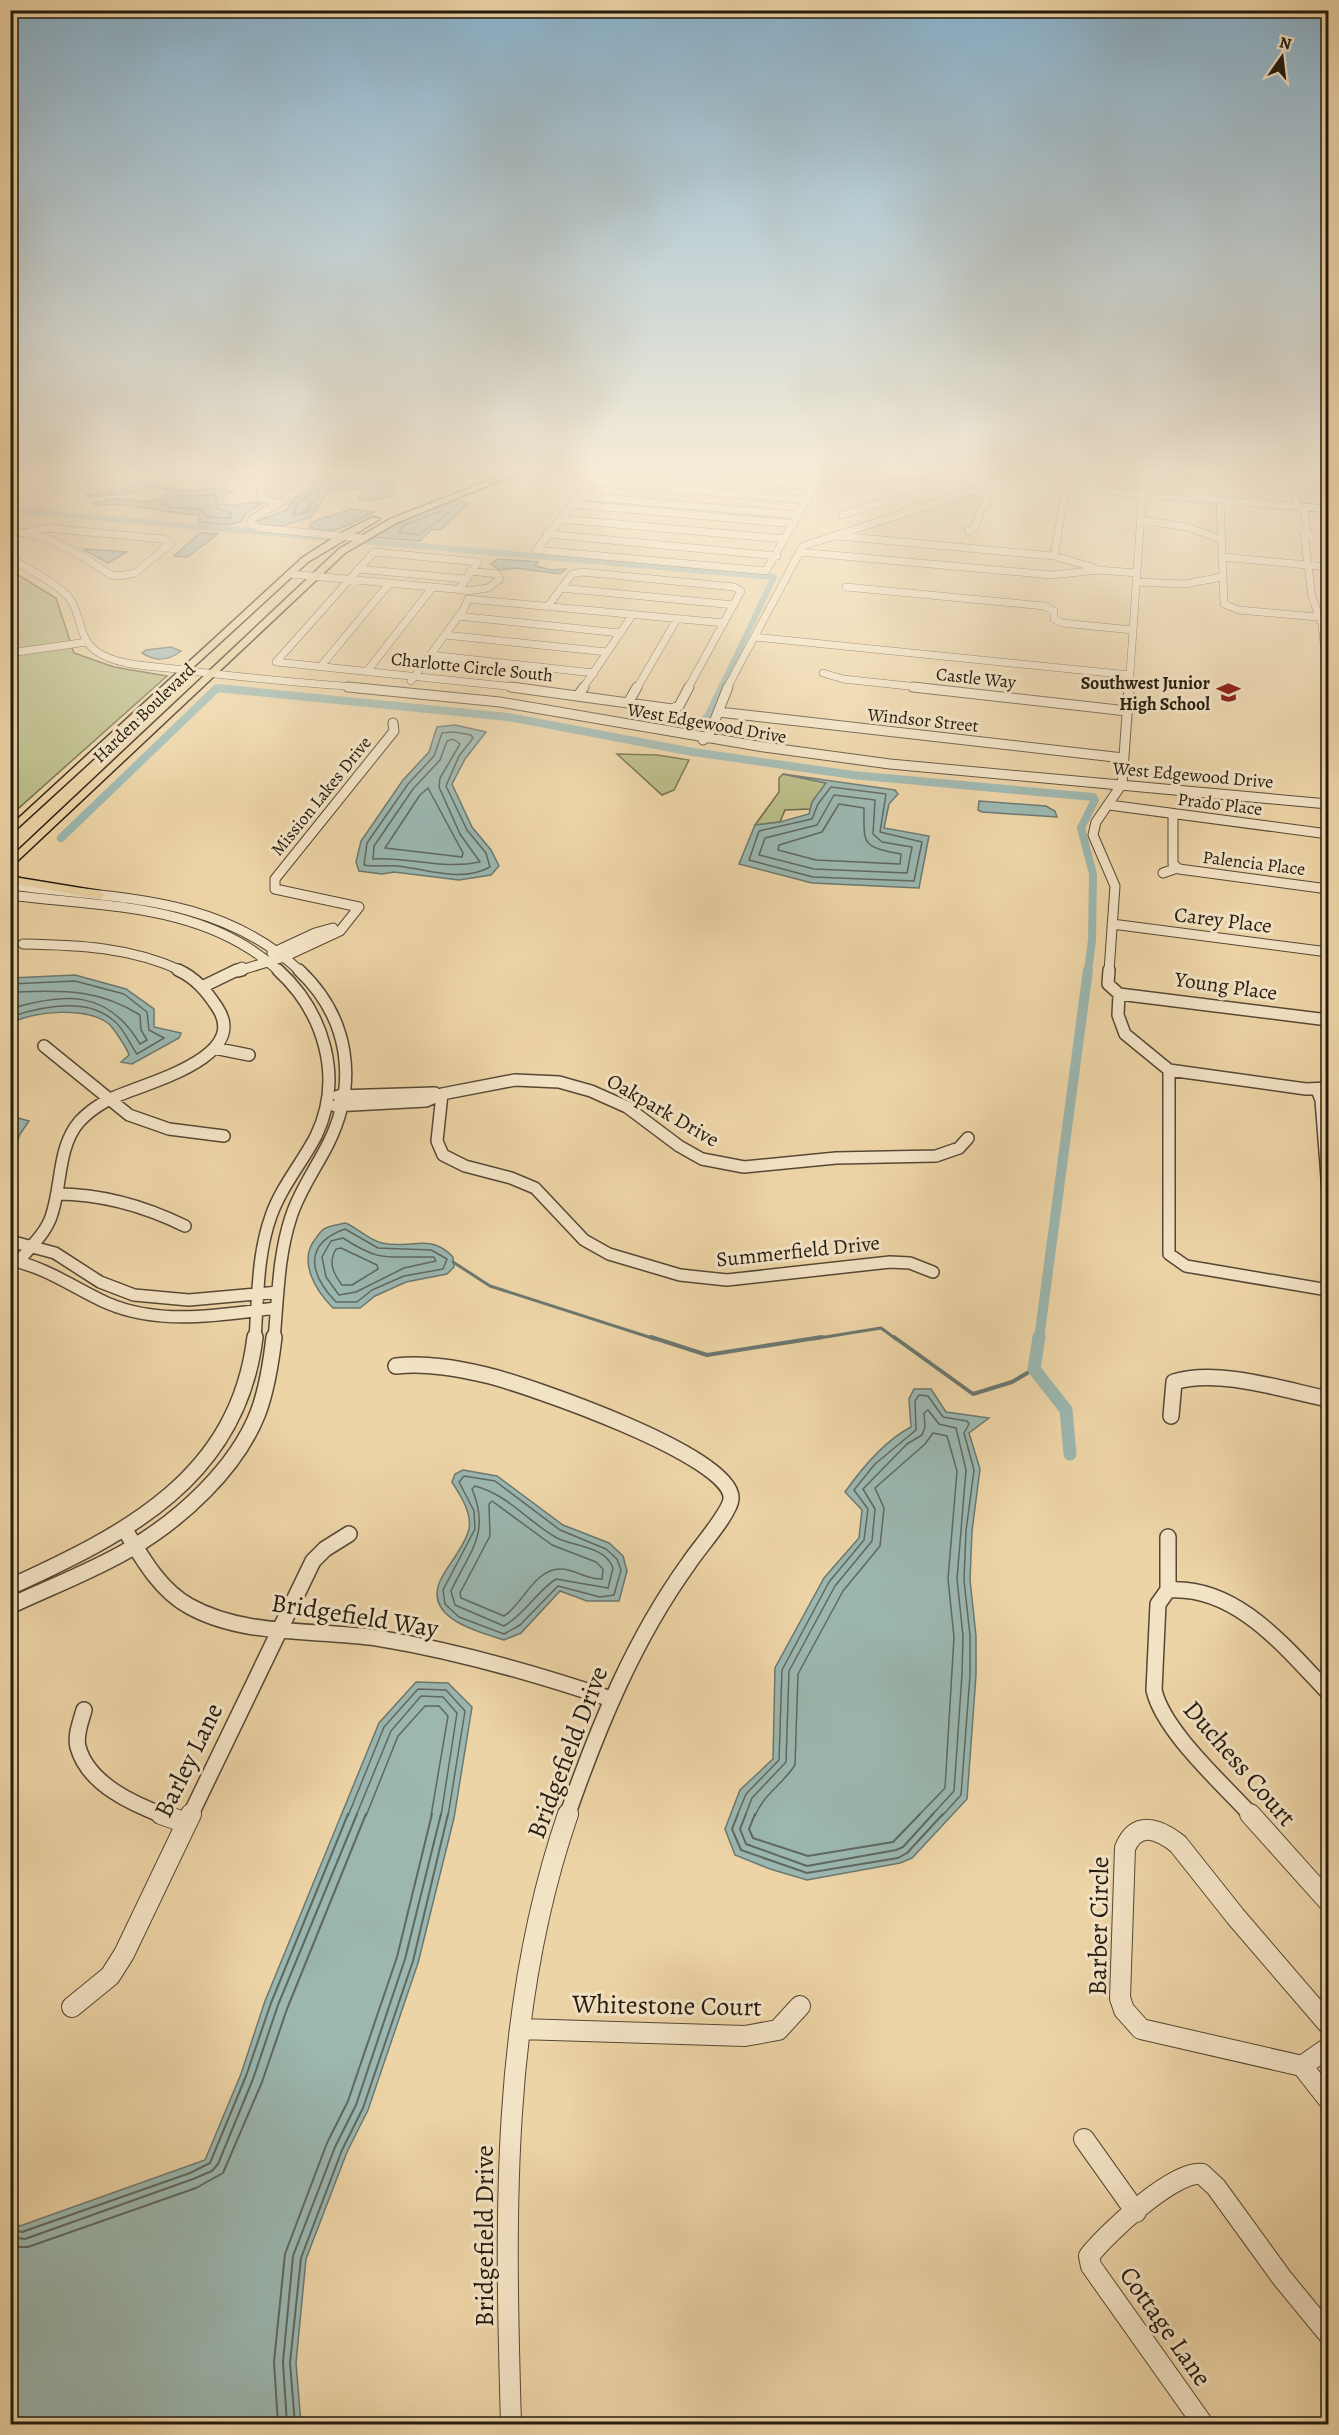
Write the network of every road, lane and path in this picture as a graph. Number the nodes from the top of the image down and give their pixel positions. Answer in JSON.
{"nodes":[{"id":1,"x":49,"y":584,"type":"edge"},
{"id":2,"x":279,"y":584,"type":"edge"},
{"id":3,"x":306,"y":584,"type":"edge"},
{"id":4,"x":345,"y":584,"type":"edge"},
{"id":5,"x":385,"y":584,"type":"edge"},
{"id":6,"x":389,"y":584,"type":"junction"},
{"id":7,"x":465,"y":584,"type":"edge"},
{"id":8,"x":494,"y":584,"type":"edge"},
{"id":9,"x":565,"y":584,"type":"edge"},
{"id":10,"x":702,"y":584,"type":"edge"},
{"id":11,"x":783,"y":584,"type":"edge"},
{"id":12,"x":1137,"y":584,"type":"edge"},
{"id":13,"x":1223,"y":584,"type":"edge"},
{"id":14,"x":1312,"y":584,"type":"edge"},
{"id":15,"x":846,"y":587,"type":"dead end"},
{"id":16,"x":432,"y":588,"type":"junction"},
{"id":17,"x":561,"y":588,"type":"junction"},
{"id":18,"x":465,"y":593,"type":"junction"},
{"id":19,"x":734,"y":605,"type":"junction"},
{"id":20,"x":548,"y":606,"type":"junction"},
{"id":21,"x":633,"y":614,"type":"junction"},
{"id":22,"x":459,"y":616,"type":"junction"},
{"id":23,"x":1324,"y":618,"type":"edge"},
{"id":24,"x":677,"y":619,"type":"junction"},
{"id":25,"x":723,"y":624,"type":"junction"},
{"id":26,"x":1133,"y":630,"type":"junction"},
{"id":27,"x":620,"y":633,"type":"junction"},
{"id":28,"x":445,"y":635,"type":"junction"},
{"id":29,"x":755,"y":637,"type":"junction"},
{"id":30,"x":87,"y":642,"type":"junction"},
{"id":31,"x":1327,"y":650,"type":"edge"},
{"id":32,"x":607,"y":652,"type":"junction"},
{"id":33,"x":10,"y":653,"type":"edge"},
{"id":34,"x":430,"y":655,"type":"junction"},
{"id":35,"x":321,"y":666,"type":"junction"},
{"id":36,"x":368,"y":670,"type":"junction"},
{"id":37,"x":183,"y":671,"type":"junction"},
{"id":38,"x":594,"y":673,"type":"junction"},
{"id":39,"x":823,"y":673,"type":"dead end"},
{"id":40,"x":211,"y":675,"type":"junction"},
{"id":41,"x":1130,"y":675,"type":"junction"},
{"id":42,"x":415,"y":676,"type":"junction"},
{"id":43,"x":1329,"y":680,"type":"edge"},
{"id":44,"x":356,"y":689,"type":"junction"},
{"id":45,"x":403,"y":691,"type":"junction"},
{"id":46,"x":579,"y":694,"type":"junction"},
{"id":47,"x":628,"y":703,"type":"junction"},
{"id":48,"x":1127,"y":711,"type":"junction"},
{"id":49,"x":720,"y":712,"type":"junction"},
{"id":50,"x":393,"y":723,"type":"dead end"},
{"id":51,"x":704,"y":739,"type":"junction"},
{"id":52,"x":1124,"y":758,"type":"junction"},
{"id":53,"x":1122,"y":784,"type":"junction"},
{"id":54,"x":1329,"y":804,"type":"edge"},
{"id":55,"x":1109,"y":805,"type":"junction"},
{"id":56,"x":1173,"y":815,"type":"junction"},
{"id":57,"x":10,"y":832,"type":"edge"},
{"id":58,"x":1329,"y":834,"type":"edge"},
{"id":59,"x":10,"y":865,"type":"edge"},
{"id":60,"x":1177,"y":868,"type":"junction"},
{"id":61,"x":1163,"y":873,"type":"dead end"},
{"id":62,"x":10,"y":877,"type":"edge"},
{"id":63,"x":10,"y":885,"type":"edge"},
{"id":64,"x":1329,"y":889,"type":"edge"},
{"id":65,"x":10,"y":895,"type":"edge"},
{"id":66,"x":99,"y":895,"type":"junction"},
{"id":67,"x":1113,"y":924,"type":"junction"},
{"id":68,"x":23,"y":944,"type":"dead end"},
{"id":69,"x":1329,"y":952,"type":"edge"},
{"id":70,"x":273,"y":956,"type":"junction"},
{"id":71,"x":204,"y":986,"type":"junction"},
{"id":72,"x":1119,"y":994,"type":"junction"},
{"id":73,"x":1329,"y":1020,"type":"edge"},
{"id":74,"x":44,"y":1046,"type":"dead end"},
{"id":75,"x":214,"y":1048,"type":"junction"},
{"id":76,"x":249,"y":1055,"type":"dead end"},
{"id":77,"x":1169,"y":1070,"type":"junction"},
{"id":78,"x":1323,"y":1089,"type":"edge"},
{"id":79,"x":442,"y":1094,"type":"junction"},
{"id":80,"x":110,"y":1099,"type":"junction"},
{"id":81,"x":328,"y":1101,"type":"junction"},
{"id":82,"x":344,"y":1101,"type":"junction"},
{"id":83,"x":224,"y":1136,"type":"dead end"},
{"id":84,"x":969,"y":1138,"type":"dead end"},
{"id":85,"x":1329,"y":1191,"type":"edge"},
{"id":86,"x":57,"y":1194,"type":"junction"},
{"id":87,"x":185,"y":1227,"type":"dead end"},
{"id":88,"x":10,"y":1242,"type":"edge"},
{"id":89,"x":31,"y":1246,"type":"junction"},
{"id":90,"x":15,"y":1261,"type":"edge"},
{"id":91,"x":933,"y":1272,"type":"dead end"},
{"id":92,"x":1329,"y":1290,"type":"edge"},
{"id":93,"x":278,"y":1292,"type":"junction"},
{"id":94,"x":258,"y":1294,"type":"junction"},
{"id":95,"x":276,"y":1308,"type":"junction"},
{"id":96,"x":256,"y":1310,"type":"junction"},
{"id":97,"x":396,"y":1366,"type":"dead end"},
{"id":98,"x":1328,"y":1400,"type":"edge"},
{"id":99,"x":1171,"y":1416,"type":"dead end"},
{"id":100,"x":125,"y":1530,"type":"junction"},
{"id":101,"x":349,"y":1534,"type":"dead end"},
{"id":102,"x":1168,"y":1537,"type":"dead end"},
{"id":103,"x":135,"y":1547,"type":"junction"},
{"id":104,"x":10,"y":1587,"type":"edge"},
{"id":105,"x":1168,"y":1590,"type":"junction"},
{"id":106,"x":10,"y":1606,"type":"edge"},
{"id":107,"x":280,"y":1627,"type":"junction"},
{"id":108,"x":1329,"y":1692,"type":"edge"},
{"id":109,"x":610,"y":1699,"type":"junction"},
{"id":110,"x":84,"y":1710,"type":"dead end"},
{"id":111,"x":186,"y":1823,"type":"junction"},
{"id":112,"x":1329,"y":1901,"type":"edge"},
{"id":113,"x":800,"y":2006,"type":"dead end"},
{"id":114,"x":72,"y":2007,"type":"dead end"},
{"id":115,"x":1329,"y":2024,"type":"edge"},
{"id":116,"x":520,"y":2029,"type":"junction"},
{"id":117,"x":1329,"y":2048,"type":"edge"},
{"id":118,"x":1302,"y":2066,"type":"junction"},
{"id":119,"x":1329,"y":2099,"type":"edge"},
{"id":120,"x":1084,"y":2139,"type":"dead end"},
{"id":121,"x":1136,"y":2212,"type":"junction"},
{"id":122,"x":1329,"y":2334,"type":"edge"},
{"id":123,"x":511,"y":2424,"type":"edge"},
{"id":124,"x":1203,"y":2424,"type":"edge"}],
"edges":[{"from":1,"to":30,"type":"street"},
{"from":2,"to":37,"type":"main road","name":"Harden Boulevard"},
{"from":3,"to":40,"type":"main road","name":"Harden Boulevard"},
{"from":4,"to":35,"type":"street","name":"Charlotte Circle South"},
{"from":5,"to":6,"type":"street"},
{"from":6,"to":16,"type":"street"},
{"from":6,"to":35,"type":"street"},
{"from":7,"to":18,"type":"street"},
{"from":8,"to":18,"type":"street"},
{"from":9,"to":17,"type":"street"},
{"from":10,"to":19,"type":"street"},
{"from":11,"to":29,"type":"street"},
{"from":12,"to":26,"type":"street"},
{"from":13,"to":23,"type":"street"},
{"from":14,"to":23,"type":"street"},
{"from":15,"to":26,"type":"street"},
{"from":16,"to":18,"type":"street"},
{"from":16,"to":36,"type":"street"},
{"from":17,"to":19,"type":"street"},
{"from":17,"to":20,"type":"street"},
{"from":18,"to":20,"type":"street"},
{"from":18,"to":22,"type":"street"},
{"from":19,"to":25,"type":"street"},
{"from":20,"to":21,"type":"street"},
{"from":21,"to":24,"type":"street"},
{"from":21,"to":27,"type":"street"},
{"from":22,"to":27,"type":"street"},
{"from":22,"to":28,"type":"street"},
{"from":23,"to":31,"type":"street"},
{"from":24,"to":25,"type":"street"},
{"from":24,"to":47,"type":"street"},
{"from":25,"to":47,"type":"street","name":"Charlotte Circle South"},
{"from":26,"to":41,"type":"street"},
{"from":27,"to":32,"type":"street"},
{"from":28,"to":32,"type":"street"},
{"from":28,"to":34,"type":"street"},
{"from":29,"to":41,"type":"street"},
{"from":29,"to":49,"type":"street"},
{"from":30,"to":33,"type":"street"},
{"from":30,"to":37,"type":"street","name":"West Edgewood Drive"},
{"from":31,"to":43,"type":"street"},
{"from":32,"to":38,"type":"street"},
{"from":34,"to":38,"type":"street"},
{"from":34,"to":42,"type":"street"},
{"from":35,"to":36,"type":"street","name":"Charlotte Circle South"},
{"from":36,"to":42,"type":"street","name":"Charlotte Circle South"},
{"from":37,"to":40,"type":"street","name":"West Edgewood Drive"},
{"from":37,"to":57,"type":"main road","name":"Harden Boulevard"},
{"from":38,"to":46,"type":"street"},
{"from":39,"to":48,"type":"street","name":"Castle Way"},
{"from":40,"to":44,"type":"street","name":"West Edgewood Drive"},
{"from":40,"to":59,"type":"main road","name":"Harden Boulevard"},
{"from":41,"to":48,"type":"street"},
{"from":42,"to":45,"type":"street"},
{"from":42,"to":46,"type":"street","name":"Charlotte Circle South"},
{"from":44,"to":45,"type":"street","name":"West Edgewood Drive"},
{"from":44,"to":51,"type":"street","name":"West Edgewood Drive"},
{"from":45,"to":51,"type":"street","name":"West Edgewood Drive"},
{"from":46,"to":47,"type":"street","name":"Charlotte Circle South"},
{"from":48,"to":52,"type":"street"},
{"from":49,"to":51,"type":"street"},
{"from":49,"to":52,"type":"street","name":"Windsor Street"},
{"from":50,"to":70,"type":"street","name":"Mission Lakes Drive"},
{"from":51,"to":53,"type":"street","name":"West Edgewood Drive"},
{"from":52,"to":53,"type":"street"},
{"from":53,"to":54,"type":"street","name":"West Edgewood Drive"},
{"from":53,"to":55,"type":"street"},
{"from":55,"to":56,"type":"street","name":"Prado Place"},
{"from":55,"to":67,"type":"street"},
{"from":56,"to":58,"type":"street","name":"Prado Place"},
{"from":56,"to":60,"type":"street","name":"Palencia Place"},
{"from":60,"to":61,"type":"street","name":"Palencia Place"},
{"from":60,"to":64,"type":"street","name":"Palencia Place"},
{"from":62,"to":66,"type":"main road"},
{"from":63,"to":66,"type":"street"},
{"from":65,"to":70,"type":"street"},
{"from":66,"to":70,"type":"street"},
{"from":67,"to":69,"type":"street","name":"Carey Place"},
{"from":67,"to":72,"type":"street"},
{"from":68,"to":71,"type":"street"},
{"from":70,"to":71,"type":"street","name":"Mission Lakes Drive"},
{"from":70,"to":81,"type":"street"},
{"from":70,"to":82,"type":"street"},
{"from":71,"to":75,"type":"street"},
{"from":72,"to":73,"type":"street","name":"Young Place"},
{"from":72,"to":77,"type":"street"},
{"from":74,"to":80,"type":"street"},
{"from":75,"to":76,"type":"street"},
{"from":75,"to":80,"type":"street"},
{"from":77,"to":78,"type":"street"},
{"from":77,"to":92,"type":"street"},
{"from":78,"to":85,"type":"street"},
{"from":79,"to":82,"type":"street","name":"Oakpark Drive"},
{"from":79,"to":84,"type":"street","name":"Oakpark Drive"},
{"from":79,"to":91,"type":"street","name":"Summerfield Drive"},
{"from":80,"to":83,"type":"street"},
{"from":80,"to":86,"type":"street"},
{"from":81,"to":82,"type":"street","name":"Oakpark Drive"},
{"from":81,"to":94,"type":"street"},
{"from":82,"to":93,"type":"street"},
{"from":86,"to":87,"type":"street"},
{"from":86,"to":89,"type":"street"},
{"from":88,"to":89,"type":"street"},
{"from":89,"to":90,"type":"street"},
{"from":89,"to":94,"type":"street"},
{"from":90,"to":96,"type":"street"},
{"from":93,"to":94,"type":"street"},
{"from":93,"to":95,"type":"street"},
{"from":94,"to":96,"type":"street"},
{"from":95,"to":96,"type":"street"},
{"from":95,"to":103,"type":"street"},
{"from":96,"to":100,"type":"street"},
{"from":97,"to":109,"type":"street","name":"Bridgefield Drive"},
{"from":98,"to":99,"type":"street"},
{"from":100,"to":103,"type":"street","name":"Bridgefield Way"},
{"from":100,"to":104,"type":"street"},
{"from":101,"to":107,"type":"street","name":"Barley Lane"},
{"from":102,"to":105,"type":"street","name":"Duchess Court"},
{"from":103,"to":106,"type":"street"},
{"from":103,"to":107,"type":"street","name":"Bridgefield Way"},
{"from":105,"to":108,"type":"street"},
{"from":105,"to":112,"type":"street","name":"Duchess Court"},
{"from":107,"to":109,"type":"street","name":"Bridgefield Way"},
{"from":107,"to":111,"type":"street","name":"Barley Lane"},
{"from":109,"to":116,"type":"street","name":"Bridgefield Drive"},
{"from":110,"to":111,"type":"street"},
{"from":111,"to":114,"type":"street","name":"Barley Lane"},
{"from":113,"to":116,"type":"street","name":"Whitestone Court"},
{"from":115,"to":118,"type":"street","name":"Barber Circle"},
{"from":116,"to":123,"type":"street","name":"Bridgefield Drive"},
{"from":117,"to":118,"type":"street"},
{"from":118,"to":119,"type":"street"},
{"from":120,"to":121,"type":"street"},
{"from":121,"to":122,"type":"street"},
{"from":121,"to":124,"type":"street","name":"Cottage Lane"}]}
